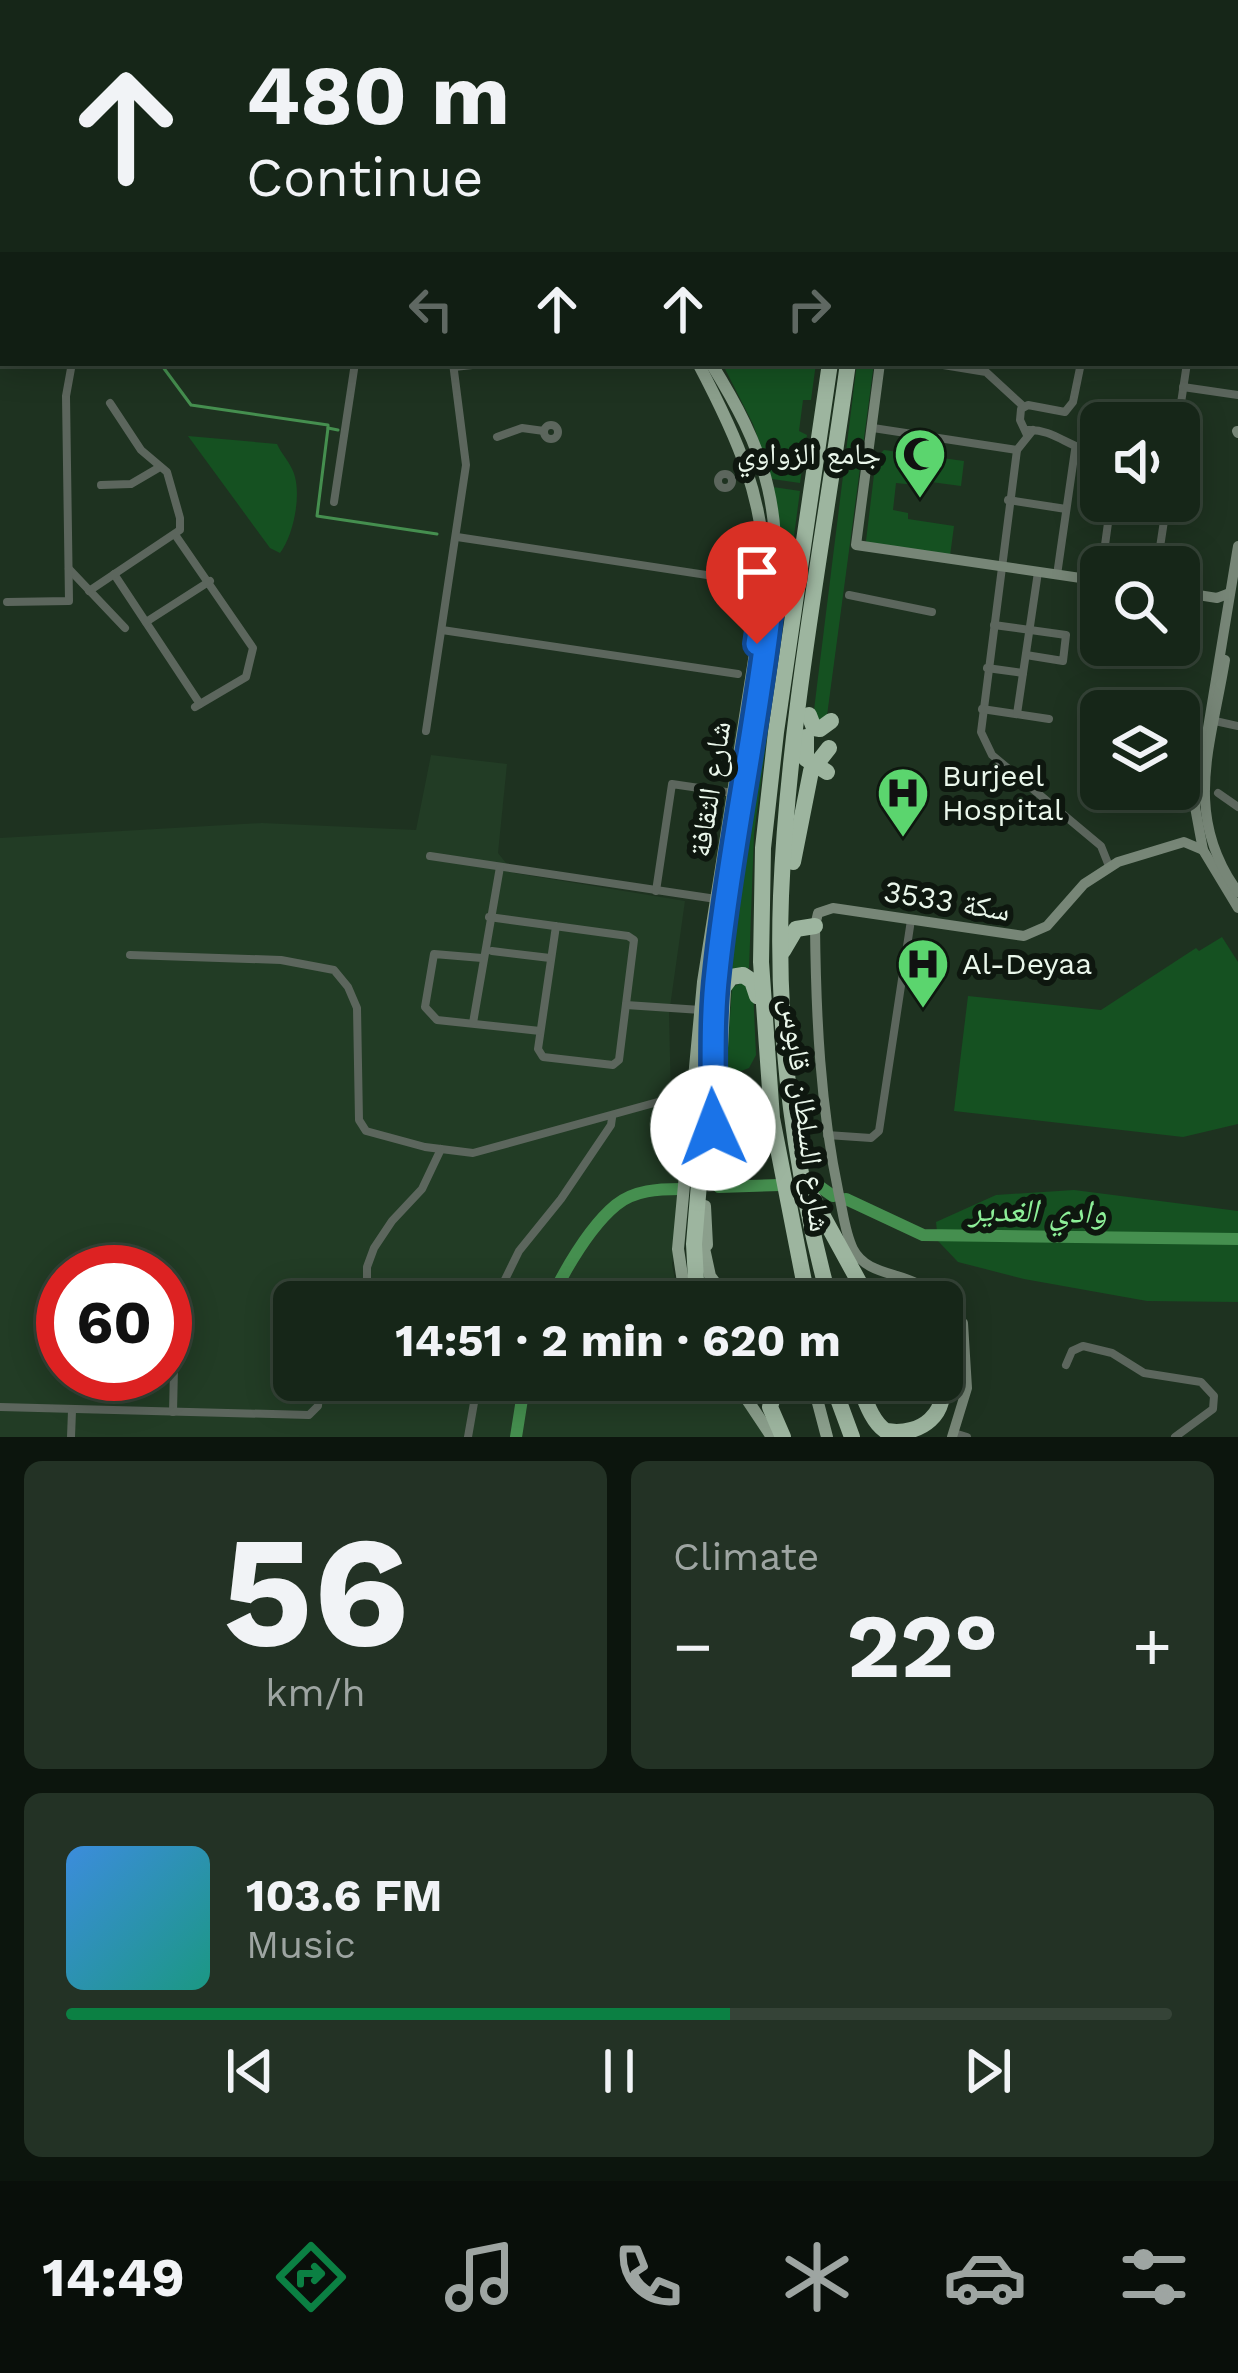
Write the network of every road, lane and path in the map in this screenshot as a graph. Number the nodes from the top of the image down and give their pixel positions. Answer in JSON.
{"nodes":[{"id":1,"x":71,"y":366,"type":"edge"},
{"id":2,"x":355,"y":366,"type":"edge"},
{"id":3,"x":453,"y":366,"type":"edge"},
{"id":4,"x":700,"y":366,"type":"edge"},
{"id":5,"x":713,"y":366,"type":"edge"},
{"id":6,"x":826,"y":366,"type":"edge"},
{"id":7,"x":848,"y":366,"type":"edge"},
{"id":8,"x":880,"y":366,"type":"edge"},
{"id":9,"x":959,"y":366,"type":"edge"},
{"id":10,"x":1080,"y":366,"type":"edge"},
{"id":11,"x":1187,"y":366,"type":"edge"},
{"id":12,"x":1184,"y":388,"type":"junction"},
{"id":13,"x":1238,"y":395,"type":"edge"},
{"id":14,"x":1182,"y":402,"type":"edge"},
{"id":15,"x":110,"y":404,"type":"dead end"},
{"id":16,"x":1023,"y":406,"type":"junction"},
{"id":17,"x":872,"y":428,"type":"junction"},
{"id":18,"x":544,"y":431,"type":"dead end"},
{"id":19,"x":1029,"y":432,"type":"junction"},
{"id":20,"x":496,"y":437,"type":"dead end"},
{"id":21,"x":1017,"y":450,"type":"junction"},
{"id":22,"x":1075,"y":450,"type":"junction"},
{"id":23,"x":1080,"y":451,"type":"edge"},
{"id":24,"x":161,"y":467,"type":"junction"},
{"id":25,"x":832,"y":482,"type":"junction"},
{"id":26,"x":100,"y":485,"type":"dead end"},
{"id":27,"x":1008,"y":500,"type":"junction"},
{"id":28,"x":334,"y":502,"type":"dead end"},
{"id":29,"x":1066,"y":508,"type":"junction"},
{"id":30,"x":176,"y":536,"type":"junction"},
{"id":31,"x":457,"y":537,"type":"junction"},
{"id":32,"x":1238,"y":546,"type":"edge"},
{"id":33,"x":777,"y":548,"type":"junction"},
{"id":34,"x":1000,"y":567,"type":"junction"},
{"id":35,"x":69,"y":568,"type":"junction"},
{"id":36,"x":1038,"y":572,"type":"junction"},
{"id":37,"x":114,"y":574,"type":"junction"},
{"id":38,"x":1057,"y":575,"type":"junction"},
{"id":39,"x":1080,"y":576,"type":"edge"},
{"id":40,"x":210,"y":580,"type":"junction"},
{"id":41,"x":766,"y":584,"type":"junction"},
{"id":42,"x":89,"y":591,"type":"junction"},
{"id":43,"x":1228,"y":591,"type":"edge"},
{"id":44,"x":849,"y":595,"type":"dead end"},
{"id":45,"x":7,"y":602,"type":"dead end"},
{"id":46,"x":932,"y":612,"type":"dead end"},
{"id":47,"x":146,"y":622,"type":"junction"},
{"id":48,"x":994,"y":625,"type":"junction"},
{"id":49,"x":125,"y":628,"type":"dead end"},
{"id":50,"x":442,"y":630,"type":"junction"},
{"id":51,"x":1030,"y":630,"type":"junction"},
{"id":52,"x":1026,"y":656,"type":"junction"},
{"id":53,"x":766,"y":658,"type":"junction"},
{"id":54,"x":987,"y":668,"type":"junction"},
{"id":55,"x":1023,"y":673,"type":"junction"},
{"id":56,"x":738,"y":674,"type":"dead end"},
{"id":57,"x":982,"y":709,"type":"junction"},
{"id":58,"x":1017,"y":714,"type":"junction"},
{"id":59,"x":808,"y":715,"type":"junction"},
{"id":60,"x":1049,"y":719,"type":"dead end"},
{"id":61,"x":831,"y":721,"type":"dead end"},
{"id":62,"x":1215,"y":721,"type":"junction"},
{"id":63,"x":1238,"y":726,"type":"edge"},
{"id":64,"x":426,"y":730,"type":"dead end"},
{"id":65,"x":829,"y":748,"type":"dead end"},
{"id":66,"x":821,"y":769,"type":"junction"},
{"id":67,"x":734,"y":793,"type":"junction"},
{"id":68,"x":1218,"y":793,"type":"dead end"},
{"id":69,"x":1238,"y":808,"type":"edge"},
{"id":70,"x":1196,"y":820,"type":"junction"},
{"id":71,"x":1184,"y":842,"type":"junction"},
{"id":72,"x":1203,"y":850,"type":"junction"},
{"id":73,"x":430,"y":856,"type":"dead end"},
{"id":74,"x":1109,"y":866,"type":"junction"},
{"id":75,"x":500,"y":867,"type":"junction"},
{"id":76,"x":1237,"y":882,"type":"edge"},
{"id":77,"x":656,"y":891,"type":"junction"},
{"id":78,"x":781,"y":896,"type":"junction"},
{"id":79,"x":716,"y":899,"type":"junction"},
{"id":80,"x":1238,"y":908,"type":"edge"},
{"id":81,"x":489,"y":917,"type":"junction"},
{"id":82,"x":816,"y":919,"type":"junction"},
{"id":83,"x":911,"y":920,"type":"junction"},
{"id":84,"x":556,"y":926,"type":"junction"},
{"id":85,"x":492,"y":951,"type":"dead end"},
{"id":86,"x":130,"y":955,"type":"dead end"},
{"id":87,"x":780,"y":957,"type":"junction"},
{"id":88,"x":482,"y":958,"type":"junction"},
{"id":89,"x":551,"y":958,"type":"junction"},
{"id":90,"x":626,"y":1005,"type":"junction"},
{"id":91,"x":701,"y":1010,"type":"junction"},
{"id":92,"x":764,"y":1020,"type":"junction"},
{"id":93,"x":473,"y":1023,"type":"junction"},
{"id":94,"x":540,"y":1031,"type":"junction"},
{"id":95,"x":712,"y":1039,"type":"junction"},
{"id":96,"x":695,"y":1092,"type":"junction"},
{"id":97,"x":612,"y":1118,"type":"junction"},
{"id":98,"x":698,"y":1124,"type":"junction"},
{"id":99,"x":826,"y":1135,"type":"junction"},
{"id":100,"x":441,"y":1149,"type":"junction"},
{"id":101,"x":709,"y":1167,"type":"junction"},
{"id":102,"x":800,"y":1170,"type":"junction"},
{"id":103,"x":705,"y":1205,"type":"junction"},
{"id":104,"x":367,"y":1281,"type":"edge"},
{"id":105,"x":504,"y":1281,"type":"edge"},
{"id":106,"x":683,"y":1281,"type":"edge"},
{"id":107,"x":696,"y":1281,"type":"edge"},
{"id":108,"x":713,"y":1281,"type":"edge"},
{"id":109,"x":721,"y":1281,"type":"edge"},
{"id":110,"x":804,"y":1281,"type":"edge"},
{"id":111,"x":825,"y":1281,"type":"edge"},
{"id":112,"x":858,"y":1281,"type":"edge"},
{"id":113,"x":921,"y":1281,"type":"edge"},
{"id":114,"x":963,"y":1323,"type":"edge"},
{"id":115,"x":1066,"y":1365,"type":"dead end"},
{"id":116,"x":963,"y":1400,"type":"edge"},
{"id":117,"x":173,"y":1401,"type":"edge"},
{"id":118,"x":318,"y":1401,"type":"edge"},
{"id":119,"x":474,"y":1401,"type":"edge"},
{"id":120,"x":748,"y":1401,"type":"edge"},
{"id":121,"x":772,"y":1401,"type":"edge"},
{"id":122,"x":818,"y":1401,"type":"edge"},
{"id":123,"x":839,"y":1401,"type":"edge"},
{"id":124,"x":862,"y":1401,"type":"edge"},
{"id":125,"x":866,"y":1401,"type":"edge"},
{"id":126,"x":942,"y":1401,"type":"edge"},
{"id":127,"x":950,"y":1401,"type":"edge"},
{"id":128,"x":958,"y":1401,"type":"edge"},
{"id":129,"x":963,"y":1401,"type":"edge"},
{"id":130,"x":0,"y":1407,"type":"edge"},
{"id":131,"x":72,"y":1411,"type":"junction"},
{"id":132,"x":173,"y":1412,"type":"junction"},
{"id":133,"x":951,"y":1436,"type":"edge"},
{"id":134,"x":71,"y":1437,"type":"edge"},
{"id":135,"x":468,"y":1437,"type":"edge"},
{"id":136,"x":772,"y":1437,"type":"edge"},
{"id":137,"x":783,"y":1437,"type":"edge"},
{"id":138,"x":827,"y":1437,"type":"edge"},
{"id":139,"x":852,"y":1437,"type":"edge"},
{"id":140,"x":874,"y":1437,"type":"edge"},
{"id":141,"x":1175,"y":1437,"type":"edge"}],
"edges":[{"from":1,"to":35,"type":"street"},
{"from":2,"to":28,"type":"street"},
{"from":3,"to":31,"type":"street"},
{"from":4,"to":41,"type":"main road","name":"شارع الثقافة"},
{"from":5,"to":33,"type":"main road","name":"شارع الثقافة"},
{"from":6,"to":92,"type":"highway","name":"شارع السلطان قابوس"},
{"from":7,"to":25,"type":"highway","name":"شارع السلطان قابوس"},
{"from":8,"to":17,"type":"street"},
{"from":9,"to":16,"type":"street"},
{"from":10,"to":16,"type":"street"},
{"from":11,"to":12,"type":"street"},
{"from":12,"to":13,"type":"street"},
{"from":12,"to":14,"type":"street"},
{"from":15,"to":24,"type":"street"},
{"from":16,"to":19,"type":"street"},
{"from":17,"to":21,"type":"street"},
{"from":17,"to":34,"type":"street"},
{"from":18,"to":20,"type":"street"},
{"from":19,"to":21,"type":"street"},
{"from":19,"to":22,"type":"street"},
{"from":21,"to":27,"type":"street"},
{"from":22,"to":23,"type":"street"},
{"from":22,"to":29,"type":"street"},
{"from":24,"to":26,"type":"street"},
{"from":24,"to":30,"type":"street"},
{"from":25,"to":59,"type":"highway"},
{"from":25,"to":78,"type":"highway","name":"شارع السلطان قابوس"},
{"from":27,"to":29,"type":"street"},
{"from":27,"to":34,"type":"street"},
{"from":29,"to":38,"type":"street"},
{"from":30,"to":37,"type":"street"},
{"from":30,"to":40,"type":"street"},
{"from":31,"to":41,"type":"street"},
{"from":31,"to":50,"type":"street"},
{"from":32,"to":43,"type":"street"},
{"from":33,"to":41,"type":"main road"},
{"from":33,"to":53,"type":"main road","name":"شارع الثقافة"},
{"from":34,"to":36,"type":"street"},
{"from":34,"to":48,"type":"street"},
{"from":35,"to":42,"type":"street"},
{"from":35,"to":45,"type":"street"},
{"from":36,"to":38,"type":"street"},
{"from":36,"to":51,"type":"street"},
{"from":37,"to":42,"type":"street"},
{"from":37,"to":47,"type":"street"},
{"from":38,"to":39,"type":"street"},
{"from":40,"to":47,"type":"street"},
{"from":40,"to":47,"type":"street"},
{"from":41,"to":53,"type":"main road"},
{"from":41,"to":67,"type":"main road","name":"شارع الثقافة"},
{"from":42,"to":49,"type":"street"},
{"from":43,"to":62,"type":"street"},
{"from":43,"to":70,"type":"street"},
{"from":44,"to":46,"type":"street"},
{"from":48,"to":51,"type":"street"},
{"from":48,"to":54,"type":"street"},
{"from":50,"to":56,"type":"street"},
{"from":50,"to":64,"type":"street"},
{"from":51,"to":52,"type":"street"},
{"from":51,"to":52,"type":"street"},
{"from":52,"to":55,"type":"street"},
{"from":53,"to":95,"type":"main road","name":"شارع الثقافة"},
{"from":54,"to":55,"type":"street"},
{"from":54,"to":57,"type":"street"},
{"from":55,"to":58,"type":"street"},
{"from":57,"to":58,"type":"street"},
{"from":57,"to":74,"type":"street"},
{"from":58,"to":60,"type":"street"},
{"from":59,"to":61,"type":"highway"},
{"from":59,"to":66,"type":"highway"},
{"from":62,"to":63,"type":"street"},
{"from":62,"to":76,"type":"street"},
{"from":65,"to":66,"type":"highway"},
{"from":66,"to":78,"type":"highway"},
{"from":67,"to":77,"type":"street"},
{"from":67,"to":79,"type":"main road","name":"شارع الثقافة"},
{"from":68,"to":69,"type":"street"},
{"from":70,"to":71,"type":"street"},
{"from":70,"to":72,"type":"street"},
{"from":71,"to":72,"type":"street"},
{"from":71,"to":74,"type":"street","name":"سكة 3533"},
{"from":72,"to":80,"type":"street"},
{"from":73,"to":75,"type":"street"},
{"from":74,"to":83,"type":"street","name":"سكة 3533"},
{"from":75,"to":77,"type":"street"},
{"from":75,"to":81,"type":"street"},
{"from":77,"to":79,"type":"street"},
{"from":78,"to":87,"type":"highway","name":"شارع السلطان قابوس"},
{"from":79,"to":91,"type":"main road","name":"شارع الثقافة"},
{"from":81,"to":84,"type":"street"},
{"from":81,"to":88,"type":"street"},
{"from":82,"to":83,"type":"street","name":"سكة 3533"},
{"from":82,"to":87,"type":"highway"},
{"from":82,"to":99,"type":"street"},
{"from":83,"to":99,"type":"street"},
{"from":84,"to":89,"type":"street"},
{"from":84,"to":90,"type":"street"},
{"from":85,"to":89,"type":"street"},
{"from":86,"to":100,"type":"street"},
{"from":87,"to":102,"type":"highway","name":"شارع السلطان قابوس"},
{"from":88,"to":93,"type":"street"},
{"from":88,"to":93,"type":"street"},
{"from":89,"to":94,"type":"street"},
{"from":90,"to":91,"type":"street"},
{"from":90,"to":94,"type":"street"},
{"from":91,"to":96,"type":"main road","name":"شارع الثقافة"},
{"from":92,"to":101,"type":"highway"},
{"from":92,"to":110,"type":"highway","name":"شارع السلطان قابوس"},
{"from":93,"to":94,"type":"street"},
{"from":95,"to":98,"type":"highway"},
{"from":95,"to":101,"type":"main road","name":"شارع الثقافة"},
{"from":96,"to":97,"type":"street"},
{"from":96,"to":98,"type":"highway"},
{"from":97,"to":100,"type":"street"},
{"from":97,"to":105,"type":"street"},
{"from":98,"to":106,"type":"main road"},
{"from":98,"to":107,"type":"highway"},
{"from":99,"to":113,"type":"street"},
{"from":100,"to":104,"type":"street"},
{"from":101,"to":103,"type":"main road","name":"شارع الثقافة"},
{"from":102,"to":111,"type":"highway","name":"شارع السلطان قابوس"},
{"from":102,"to":112,"type":"highway"},
{"from":103,"to":108,"type":"main road","name":"شارع الثقافة"},
{"from":103,"to":109,"type":"main road"},
{"from":114,"to":116,"type":"street"},
{"from":115,"to":141,"type":"street"},
{"from":117,"to":132,"type":"street"},
{"from":118,"to":132,"type":"street"},
{"from":119,"to":135,"type":"street"},
{"from":120,"to":136,"type":"main road"},
{"from":121,"to":137,"type":"highway"},
{"from":122,"to":138,"type":"main road"},
{"from":123,"to":139,"type":"highway"},
{"from":124,"to":140,"type":"highway"},
{"from":125,"to":126,"type":"highway"},
{"from":127,"to":133,"type":"highway"},
{"from":128,"to":133,"type":"street"},
{"from":129,"to":133,"type":"street"},
{"from":130,"to":131,"type":"street"},
{"from":131,"to":132,"type":"street"},
{"from":131,"to":134,"type":"street"}]}
